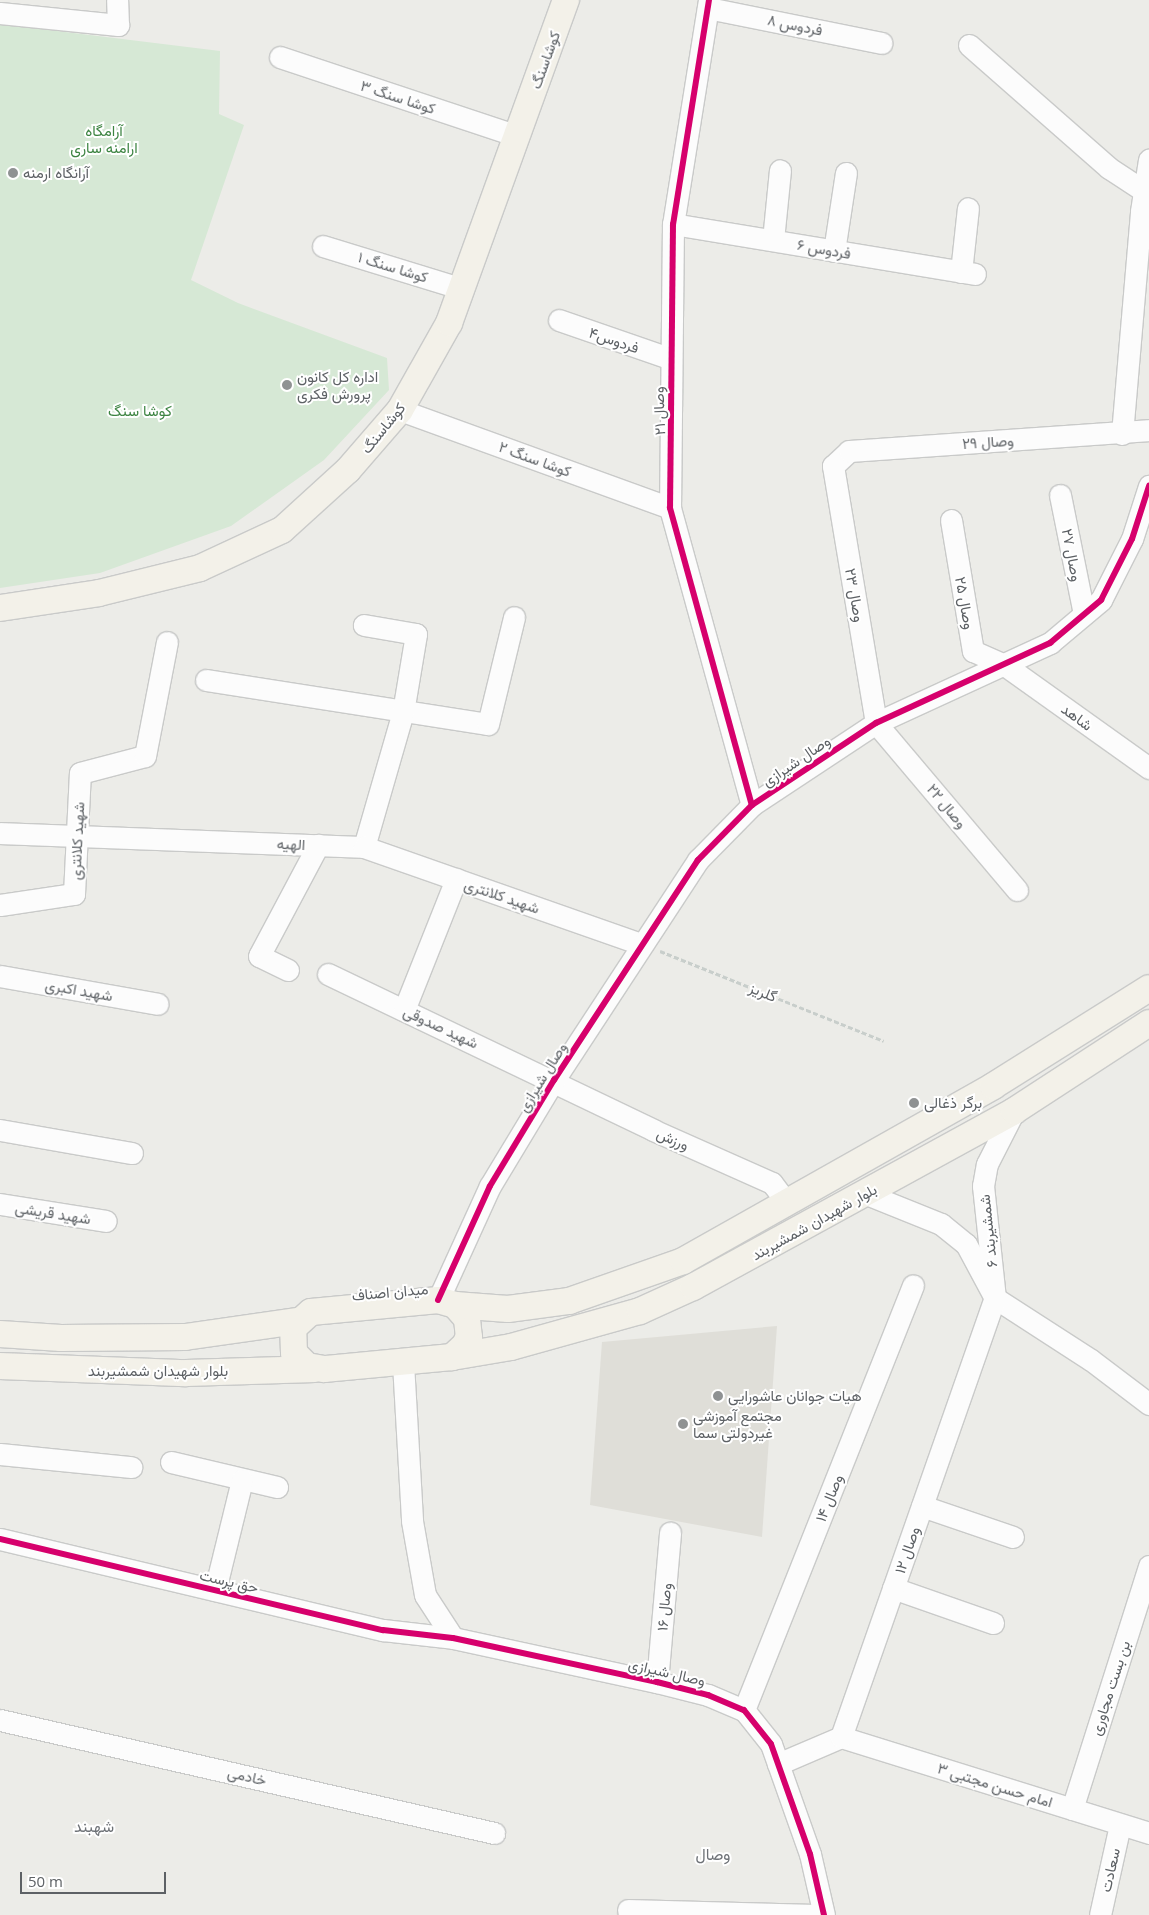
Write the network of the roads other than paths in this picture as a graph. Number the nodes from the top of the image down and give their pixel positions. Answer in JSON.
{"nodes":[{"id":1,"x":117,"y":0,"type":"edge"},
{"id":2,"x":566,"y":0,"type":"edge"},
{"id":3,"x":708,"y":4,"type":"edge"},
{"id":4,"x":0,"y":13,"type":"edge"},
{"id":5,"x":882,"y":43,"type":"dead end"},
{"id":6,"x":969,"y":44,"type":"dead end"},
{"id":7,"x":280,"y":57,"type":"dead end"},
{"id":8,"x":517,"y":136,"type":"junction"},
{"id":9,"x":1149,"y":160,"type":"edge"},
{"id":10,"x":780,"y":170,"type":"dead end"},
{"id":11,"x":846,"y":173,"type":"dead end"},
{"id":12,"x":1145,"y":206,"type":"edge"},
{"id":13,"x":968,"y":208,"type":"dead end"},
{"id":14,"x":674,"y":224,"type":"junction"},
{"id":15,"x":773,"y":240,"type":"junction"},
{"id":16,"x":323,"y":246,"type":"dead end"},
{"id":17,"x":834,"y":251,"type":"junction"},
{"id":18,"x":463,"y":289,"type":"junction"},
{"id":19,"x":559,"y":320,"type":"dead end"},
{"id":20,"x":669,"y":358,"type":"junction"},
{"id":21,"x":400,"y":410,"type":"junction"},
{"id":22,"x":1149,"y":430,"type":"edge"},
{"id":23,"x":1122,"y":434,"type":"junction"},
{"id":24,"x":833,"y":466,"type":"joint"},
{"id":25,"x":1149,"y":486,"type":"edge"},
{"id":26,"x":1060,"y":495,"type":"dead end"},
{"id":27,"x":670,"y":508,"type":"junction"},
{"id":28,"x":950,"y":520,"type":"dead end"},
{"id":29,"x":0,"y":608,"type":"edge"},
{"id":30,"x":1084,"y":614,"type":"junction"},
{"id":31,"x":514,"y":617,"type":"dead end"},
{"id":32,"x":364,"y":625,"type":"dead end"},
{"id":33,"x":167,"y":642,"type":"dead end"},
{"id":34,"x":1006,"y":666,"type":"junction"},
{"id":35,"x":206,"y":680,"type":"dead end"},
{"id":36,"x":403,"y":712,"type":"junction"},
{"id":37,"x":876,"y":723,"type":"junction"},
{"id":38,"x":1149,"y":768,"type":"edge"},
{"id":39,"x":752,"y":805,"type":"junction"},
{"id":40,"x":0,"y":833,"type":"edge"},
{"id":41,"x":77,"y":834,"type":"junction"},
{"id":42,"x":318,"y":845,"type":"junction"},
{"id":43,"x":364,"y":847,"type":"junction"},
{"id":44,"x":456,"y":879,"type":"junction"},
{"id":45,"x":1017,"y":890,"type":"dead end"},
{"id":46,"x":0,"y":905,"type":"edge"},
{"id":47,"x":641,"y":944,"type":"junction"},
{"id":48,"x":288,"y":970,"type":"dead end"},
{"id":49,"x":328,"y":974,"type":"dead end"},
{"id":50,"x":0,"y":976,"type":"edge"},
{"id":51,"x":1149,"y":988,"type":"edge"},
{"id":52,"x":158,"y":1004,"type":"dead end"},
{"id":53,"x":404,"y":1010,"type":"junction"},
{"id":54,"x":1149,"y":1022,"type":"edge"},
{"id":55,"x":554,"y":1080,"type":"junction"},
{"id":56,"x":1014,"y":1111,"type":"junction"},
{"id":57,"x":0,"y":1130,"type":"edge"},
{"id":58,"x":132,"y":1153,"type":"dead end"},
{"id":59,"x":864,"y":1193,"type":"junction"},
{"id":60,"x":787,"y":1203,"type":"junction"},
{"id":61,"x":0,"y":1204,"type":"edge"},
{"id":62,"x":106,"y":1221,"type":"dead end"},
{"id":63,"x":913,"y":1285,"type":"dead end"},
{"id":64,"x":995,"y":1298,"type":"junction"},
{"id":65,"x":447,"y":1303,"type":"junction"},
{"id":66,"x":298,"y":1321,"type":"junction"},
{"id":67,"x":0,"y":1334,"type":"edge"},
{"id":68,"x":452,"y":1357,"type":"junction"},
{"id":69,"x":403,"y":1363,"type":"junction"},
{"id":70,"x":0,"y":1366,"type":"edge"},
{"id":71,"x":315,"y":1369,"type":"junction"},
{"id":72,"x":1149,"y":1404,"type":"edge"},
{"id":73,"x":0,"y":1454,"type":"edge"},
{"id":74,"x":171,"y":1462,"type":"dead end"},
{"id":75,"x":131,"y":1467,"type":"dead end"},
{"id":76,"x":242,"y":1480,"type":"junction"},
{"id":77,"x":277,"y":1487,"type":"dead end"},
{"id":78,"x":922,"y":1506,"type":"junction"},
{"id":79,"x":670,"y":1533,"type":"dead end"},
{"id":80,"x":1013,"y":1537,"type":"dead end"},
{"id":81,"x":0,"y":1539,"type":"edge"},
{"id":82,"x":1149,"y":1566,"type":"edge"},
{"id":83,"x":893,"y":1588,"type":"junction"},
{"id":84,"x":215,"y":1590,"type":"junction"},
{"id":85,"x":993,"y":1623,"type":"dead end"},
{"id":86,"x":453,"y":1638,"type":"junction"},
{"id":87,"x":657,"y":1682,"type":"junction"},
{"id":88,"x":744,"y":1710,"type":"junction"},
{"id":89,"x":0,"y":1720,"type":"edge"},
{"id":90,"x":841,"y":1737,"type":"junction"},
{"id":91,"x":778,"y":1764,"type":"junction"},
{"id":92,"x":1072,"y":1809,"type":"junction"},
{"id":93,"x":1120,"y":1825,"type":"junction"},
{"id":94,"x":494,"y":1833,"type":"dead end"},
{"id":95,"x":1149,"y":1833,"type":"edge"},
{"id":96,"x":628,"y":1910,"type":"dead end"},
{"id":97,"x":815,"y":1915,"type":"edge"},
{"id":98,"x":824,"y":1915,"type":"edge"},
{"id":99,"x":1100,"y":1915,"type":"edge"}],
"edges":[{"from":1,"to":4,"type":"street"},
{"from":2,"to":8,"type":"main road","name":"کوشاسنگ"},
{"from":3,"to":5,"type":"street","name":"فردوس ۸"},
{"from":3,"to":14,"type":"street","name":"وصال ۲۱"},
{"from":6,"to":12,"type":"street"},
{"from":7,"to":8,"type":"street","name":"کوشا سنگ ۳"},
{"from":8,"to":18,"type":"main road","name":"کوشاسنگ"},
{"from":9,"to":12,"type":"street"},
{"from":10,"to":15,"type":"street"},
{"from":11,"to":17,"type":"street"},
{"from":12,"to":23,"type":"street"},
{"from":13,"to":17,"type":"street","name":"فردوس ۶"},
{"from":14,"to":15,"type":"street","name":"فردوس ۶"},
{"from":14,"to":20,"type":"street","name":"وصال ۲۱"},
{"from":15,"to":17,"type":"street","name":"فردوس ۶"},
{"from":16,"to":18,"type":"street","name":"کوشا سنگ ۱"},
{"from":18,"to":21,"type":"main road","name":"کوشاسنگ"},
{"from":19,"to":20,"type":"street","name":"فردوس۴"},
{"from":20,"to":27,"type":"street","name":"وصال ۲۱"},
{"from":21,"to":27,"type":"street","name":"کوشا سنگ ۲"},
{"from":21,"to":29,"type":"main road","name":"کوشاسنگ"},
{"from":22,"to":23,"type":"street","name":"وصال ۲۹"},
{"from":23,"to":24,"type":"street","name":"وصال ۲۹"},
{"from":24,"to":37,"type":"street","name":"وصال ۲۳"},
{"from":25,"to":30,"type":"street","name":"وصال شیرازی"},
{"from":26,"to":30,"type":"street","name":"وصال ۲۷"},
{"from":27,"to":39,"type":"street","name":"وصال ۲۱"},
{"from":28,"to":34,"type":"street","name":"وصال ۲۵"},
{"from":30,"to":34,"type":"street","name":"وصال شیرازی"},
{"from":31,"to":36,"type":"street"},
{"from":32,"to":36,"type":"street"},
{"from":33,"to":41,"type":"street","name":"شهید کلانتری"},
{"from":34,"to":37,"type":"street","name":"وصال شیرازی"},
{"from":34,"to":38,"type":"street","name":"شاهد"},
{"from":35,"to":36,"type":"street"},
{"from":36,"to":43,"type":"street"},
{"from":37,"to":39,"type":"street","name":"وصال شیرازی"},
{"from":37,"to":45,"type":"street","name":"وصال ۲۲"},
{"from":39,"to":47,"type":"street","name":"وصال شیرازی"},
{"from":40,"to":41,"type":"street","name":"الهیه"},
{"from":41,"to":42,"type":"street","name":"الهیه"},
{"from":41,"to":46,"type":"street","name":"شهید کلانتری"},
{"from":42,"to":43,"type":"street","name":"الهیه"},
{"from":42,"to":48,"type":"street"},
{"from":43,"to":44,"type":"street","name":"شهید کلانتری"},
{"from":44,"to":47,"type":"street","name":"شهید کلانتری"},
{"from":44,"to":53,"type":"street"},
{"from":47,"to":55,"type":"street","name":"وصال شیرازی"},
{"from":49,"to":53,"type":"street","name":"شهید صدوقی"},
{"from":50,"to":52,"type":"street","name":"شهید اکبری"},
{"from":51,"to":60,"type":"main road","name":"بلوار شهیدان شمشیربند"},
{"from":53,"to":55,"type":"street","name":"شهید صدوقی"},
{"from":54,"to":56,"type":"main road","name":"بلوار شهیدان شمشیربند"},
{"from":55,"to":60,"type":"street","name":"ورزش"},
{"from":55,"to":65,"type":"street","name":"وصال شیرازی"},
{"from":56,"to":59,"type":"main road","name":"بلوار شهیدان شمشیربند"},
{"from":56,"to":64,"type":"street","name":"شمشیربند ۶"},
{"from":57,"to":58,"type":"street"},
{"from":59,"to":64,"type":"street","name":"شمشیربند ۶"},
{"from":59,"to":68,"type":"main road","name":"بلوار شهیدان شمشیربند"},
{"from":60,"to":65,"type":"main road","name":"بلوار شهیدان شمشیربند"},
{"from":61,"to":62,"type":"street","name":"شهید قریشی"},
{"from":63,"to":88,"type":"street","name":"وصال ۱۴"},
{"from":64,"to":72,"type":"street","name":"شمشیربند ۶"},
{"from":64,"to":78,"type":"street","name":"وصال ۱۲"},
{"from":65,"to":66,"type":"main road","name":"میدان اصناف"},
{"from":65,"to":68,"type":"main road"},
{"from":66,"to":67,"type":"main road"},
{"from":66,"to":71,"type":"main road"},
{"from":68,"to":69,"type":"main road"},
{"from":69,"to":71,"type":"main road"},
{"from":69,"to":86,"type":"street"},
{"from":70,"to":71,"type":"main road","name":"بلوار شهیدان شمشیربند"},
{"from":73,"to":75,"type":"street"},
{"from":74,"to":76,"type":"street"},
{"from":76,"to":77,"type":"street"},
{"from":76,"to":84,"type":"street"},
{"from":78,"to":80,"type":"street"},
{"from":78,"to":83,"type":"street","name":"وصال ۱۲"},
{"from":79,"to":87,"type":"street","name":"وصال ۱۶"},
{"from":81,"to":84,"type":"street","name":"حق پرست"},
{"from":82,"to":92,"type":"street","name":"بن بست مجاوری"},
{"from":83,"to":85,"type":"street"},
{"from":83,"to":90,"type":"street","name":"وصال ۱۲"},
{"from":84,"to":86,"type":"street","name":"حق پرست"},
{"from":86,"to":87,"type":"street","name":"وصال شیرازی"},
{"from":87,"to":88,"type":"street","name":"وصال شیرازی"},
{"from":88,"to":91,"type":"street","name":"وصال شیرازی"},
{"from":89,"to":94,"type":"street","name":"خادمی"},
{"from":90,"to":91,"type":"street"},
{"from":90,"to":92,"type":"street","name":"امام حسن مجتبی ۳"},
{"from":91,"to":98,"type":"street","name":"وصال شیرازی"},
{"from":92,"to":93,"type":"street","name":"امام حسن مجتبی ۳"},
{"from":93,"to":95,"type":"street","name":"امام حسن مجتبی ۳"},
{"from":93,"to":99,"type":"street","name":"سعادت"},
{"from":96,"to":97,"type":"street"}]}
